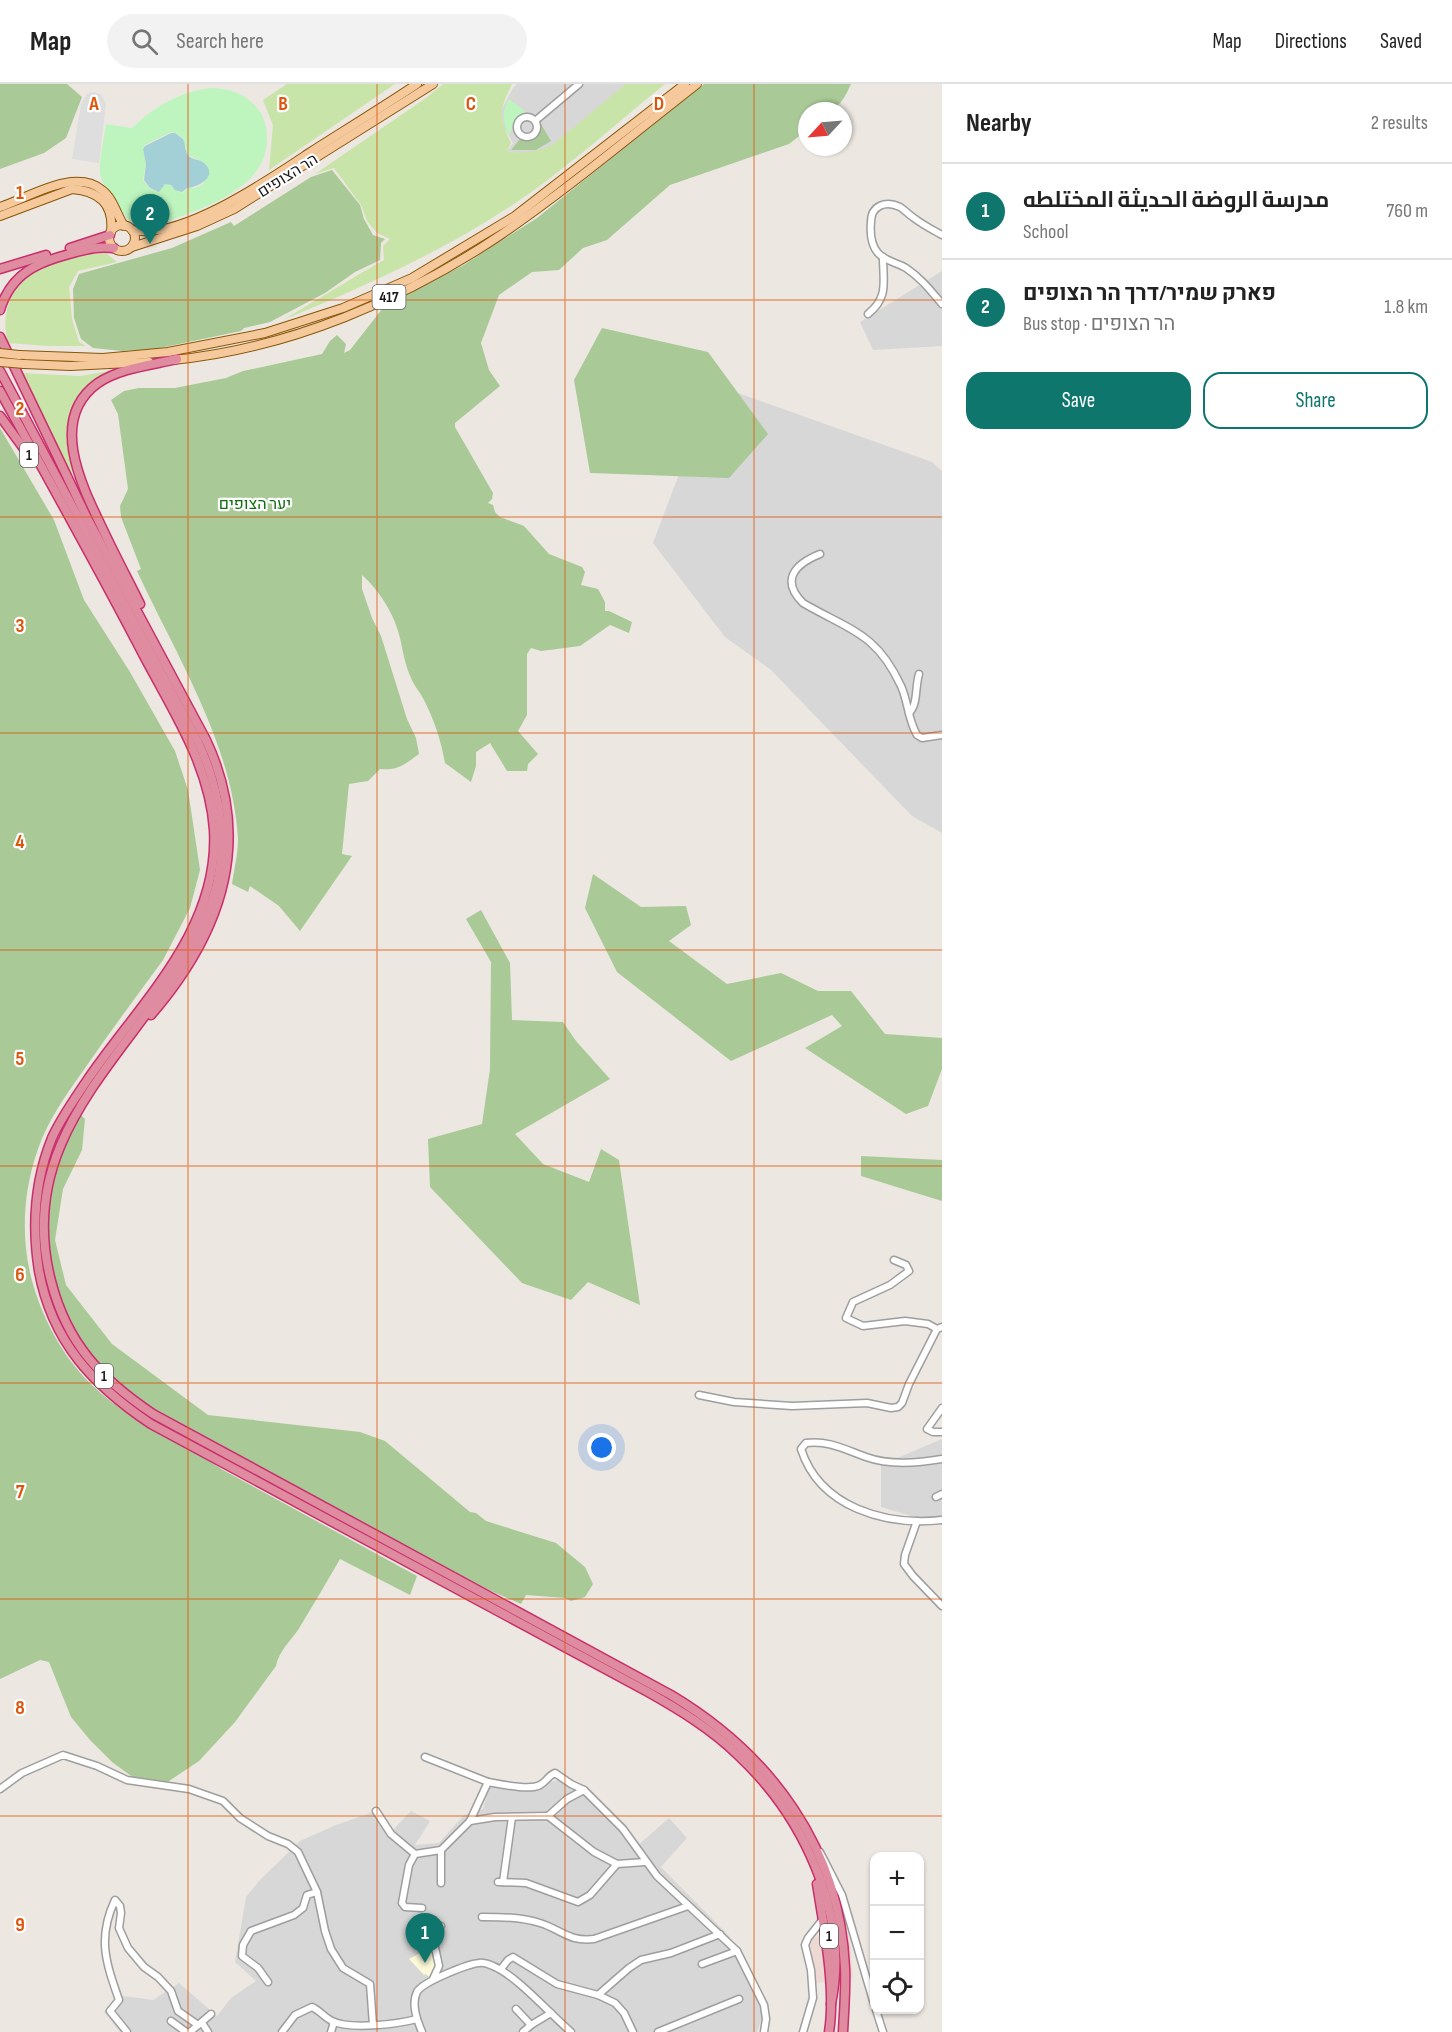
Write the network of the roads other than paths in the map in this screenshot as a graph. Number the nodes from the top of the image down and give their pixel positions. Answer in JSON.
{"nodes":[{"id":1,"x":417,"y":84,"type":"edge"},
{"id":2,"x":433,"y":84,"type":"edge"},
{"id":3,"x":579,"y":84,"type":"edge"},
{"id":4,"x":685,"y":84,"type":"edge"},
{"id":5,"x":697,"y":84,"type":"edge"},
{"id":6,"x":535,"y":121,"type":"dead end"},
{"id":7,"x":0,"y":207,"type":"edge"},
{"id":8,"x":0,"y":216,"type":"edge"},
{"id":9,"x":124,"y":226,"type":"junction"},
{"id":10,"x":132,"y":230,"type":"junction"},
{"id":11,"x":110,"y":233,"type":"junction"},
{"id":12,"x":942,"y":235,"type":"edge"},
{"id":13,"x":132,"y":247,"type":"junction"},
{"id":14,"x":114,"y":248,"type":"junction"},
{"id":15,"x":883,"y":257,"type":"junction"},
{"id":16,"x":0,"y":269,"type":"edge"},
{"id":17,"x":942,"y":304,"type":"edge"},
{"id":18,"x":0,"y":310,"type":"edge"},
{"id":19,"x":868,"y":314,"type":"dead end"},
{"id":20,"x":0,"y":336,"type":"edge"},
{"id":21,"x":0,"y":353,"type":"edge"},
{"id":22,"x":177,"y":359,"type":"junction"},
{"id":23,"x":0,"y":362,"type":"edge"},
{"id":24,"x":0,"y":371,"type":"edge"},
{"id":25,"x":0,"y":391,"type":"edge"},
{"id":26,"x":0,"y":416,"type":"edge"},
{"id":27,"x":56,"y":495,"type":"junction"},
{"id":28,"x":820,"y":554,"type":"dead end"},
{"id":29,"x":919,"y":674,"type":"dead end"},
{"id":30,"x":182,"y":694,"type":"junction"},
{"id":31,"x":909,"y":713,"type":"junction"},
{"id":32,"x":942,"y":735,"type":"edge"},
{"id":33,"x":111,"y":1060,"type":"junction"},
{"id":34,"x":894,"y":1260,"type":"dead end"},
{"id":35,"x":940,"y":1328,"type":"edge"},
{"id":36,"x":699,"y":1395,"type":"dead end"},
{"id":37,"x":942,"y":1408,"type":"edge"},
{"id":38,"x":942,"y":1432,"type":"edge"},
{"id":39,"x":942,"y":1459,"type":"edge"},
{"id":40,"x":942,"y":1520,"type":"edge"},
{"id":41,"x":917,"y":1521,"type":"junction"},
{"id":42,"x":942,"y":1606,"type":"edge"},
{"id":43,"x":425,"y":1757,"type":"dead end"},
{"id":44,"x":488,"y":1782,"type":"junction"},
{"id":45,"x":0,"y":1789,"type":"edge"},
{"id":46,"x":584,"y":1790,"type":"junction"},
{"id":47,"x":376,"y":1811,"type":"dead end"},
{"id":48,"x":548,"y":1816,"type":"junction"},
{"id":49,"x":512,"y":1817,"type":"junction"},
{"id":50,"x":470,"y":1821,"type":"junction"},
{"id":51,"x":813,"y":1841,"type":"junction"},
{"id":52,"x":441,"y":1850,"type":"junction"},
{"id":53,"x":415,"y":1854,"type":"junction"},
{"id":54,"x":645,"y":1862,"type":"junction"},
{"id":55,"x":617,"y":1863,"type":"junction"},
{"id":56,"x":815,"y":1868,"type":"junction"},
{"id":57,"x":441,"y":1883,"type":"dead end"},
{"id":58,"x":317,"y":1892,"type":"junction"},
{"id":59,"x":688,"y":1906,"type":"junction"},
{"id":60,"x":422,"y":1908,"type":"dead end"},
{"id":61,"x":482,"y":1917,"type":"dead end"},
{"id":62,"x":823,"y":1919,"type":"junction"},
{"id":63,"x":441,"y":1926,"type":"dead end"},
{"id":64,"x":720,"y":1934,"type":"junction"},
{"id":65,"x":812,"y":1934,"type":"junction"},
{"id":66,"x":826,"y":1936,"type":"junction"},
{"id":67,"x":737,"y":1951,"type":"junction"},
{"id":68,"x":702,"y":1964,"type":"dead end"},
{"id":69,"x":501,"y":1970,"type":"junction"},
{"id":70,"x":433,"y":1979,"type":"junction"},
{"id":71,"x":268,"y":1982,"type":"dead end"},
{"id":72,"x":870,"y":1990,"type":"edge"},
{"id":73,"x":598,"y":1995,"type":"junction"},
{"id":74,"x":739,"y":2000,"type":"dead end"},
{"id":75,"x":516,"y":2009,"type":"dead end"},
{"id":76,"x":832,"y":2009,"type":"junction"},
{"id":77,"x":551,"y":2013,"type":"junction"},
{"id":78,"x":211,"y":2014,"type":"dead end"},
{"id":79,"x":877,"y":2014,"type":"edge"},
{"id":80,"x":417,"y":2019,"type":"junction"},
{"id":81,"x":171,"y":2021,"type":"dead end"},
{"id":82,"x":334,"y":2022,"type":"junction"},
{"id":83,"x":200,"y":2024,"type":"junction"},
{"id":84,"x":373,"y":2025,"type":"junction"},
{"id":85,"x":531,"y":2025,"type":"junction"},
{"id":86,"x":127,"y":2032,"type":"edge"},
{"id":87,"x":188,"y":2032,"type":"edge"},
{"id":88,"x":208,"y":2032,"type":"edge"},
{"id":89,"x":282,"y":2032,"type":"edge"},
{"id":90,"x":330,"y":2032,"type":"edge"},
{"id":91,"x":422,"y":2032,"type":"edge"},
{"id":92,"x":523,"y":2032,"type":"edge"},
{"id":93,"x":571,"y":2032,"type":"edge"},
{"id":94,"x":633,"y":2032,"type":"edge"},
{"id":95,"x":658,"y":2032,"type":"edge"},
{"id":96,"x":764,"y":2032,"type":"edge"},
{"id":97,"x":802,"y":2032,"type":"edge"},
{"id":98,"x":830,"y":2032,"type":"edge"},
{"id":99,"x":842,"y":2032,"type":"edge"},
{"id":100,"x":883,"y":2032,"type":"edge"}],
"edges":[{"from":1,"to":10,"type":"main road","name":"הר הצופים"},
{"from":2,"to":13,"type":"main road","name":"הר הצופים"},
{"from":3,"to":6,"type":"street"},
{"from":4,"to":21,"type":"main road","number":"417","bridge":true},
{"from":5,"to":22,"type":"main road","number":"417"},
{"from":7,"to":9,"type":"main road"},
{"from":8,"to":11,"type":"main road"},
{"from":9,"to":10,"type":"main road"},
{"from":9,"to":11,"type":"main road"},
{"from":10,"to":13,"type":"main road"},
{"from":11,"to":14,"type":"main road"},
{"from":11,"to":16,"type":"highway"},
{"from":12,"to":15,"type":"street"},
{"from":13,"to":14,"type":"main road"},
{"from":14,"to":18,"type":"highway"},
{"from":15,"to":17,"type":"street"},
{"from":15,"to":19,"type":"street"},
{"from":20,"to":30,"type":"highway"},
{"from":22,"to":23,"type":"main road","number":"417","bridge":true},
{"from":22,"to":30,"type":"highway"},
{"from":24,"to":33,"type":"highway","number":"1"},
{"from":25,"to":27,"type":"highway"},
{"from":26,"to":27,"type":"highway","number":"1"},
{"from":27,"to":56,"type":"highway","number":"1"},
{"from":28,"to":31,"type":"street"},
{"from":29,"to":31,"type":"street"},
{"from":30,"to":33,"type":"highway"},
{"from":31,"to":32,"type":"street"},
{"from":33,"to":51,"type":"highway","number":"1"},
{"from":34,"to":35,"type":"street"},
{"from":35,"to":36,"type":"street"},
{"from":37,"to":38,"type":"street"},
{"from":39,"to":41,"type":"street"},
{"from":40,"to":41,"type":"street"},
{"from":41,"to":42,"type":"street"},
{"from":43,"to":44,"type":"street"},
{"from":44,"to":46,"type":"street"},
{"from":44,"to":50,"type":"street"},
{"from":45,"to":58,"type":"street"},
{"from":46,"to":48,"type":"street"},
{"from":46,"to":54,"type":"street"},
{"from":47,"to":53,"type":"street"},
{"from":48,"to":49,"type":"street"},
{"from":48,"to":55,"type":"street"},
{"from":49,"to":50,"type":"street"},
{"from":49,"to":55,"type":"street"},
{"from":50,"to":52,"type":"street"},
{"from":51,"to":72,"type":"street"},
{"from":51,"to":99,"type":"highway","number":"1"},
{"from":52,"to":53,"type":"street"},
{"from":52,"to":57,"type":"street"},
{"from":53,"to":60,"type":"street"},
{"from":54,"to":55,"type":"street"},
{"from":54,"to":59,"type":"street"},
{"from":56,"to":62,"type":"highway"},
{"from":56,"to":76,"type":"highway","number":"1"},
{"from":58,"to":71,"type":"street"},
{"from":58,"to":84,"type":"street"},
{"from":59,"to":61,"type":"street"},
{"from":59,"to":64,"type":"street"},
{"from":62,"to":65,"type":"street"},
{"from":62,"to":66,"type":"highway"},
{"from":63,"to":70,"type":"street"},
{"from":64,"to":67,"type":"street"},
{"from":64,"to":73,"type":"street"},
{"from":65,"to":66,"type":"street"},
{"from":65,"to":97,"type":"street"},
{"from":66,"to":76,"type":"highway"},
{"from":67,"to":68,"type":"street"},
{"from":67,"to":96,"type":"street"},
{"from":69,"to":70,"type":"street"},
{"from":69,"to":73,"type":"street"},
{"from":69,"to":77,"type":"street"},
{"from":70,"to":80,"type":"street"},
{"from":73,"to":94,"type":"street"},
{"from":74,"to":95,"type":"street"},
{"from":75,"to":85,"type":"street"},
{"from":76,"to":98,"type":"highway","number":"1"},
{"from":77,"to":85,"type":"street"},
{"from":77,"to":93,"type":"street"},
{"from":78,"to":83,"type":"street"},
{"from":79,"to":100,"type":"street"},
{"from":80,"to":84,"type":"street"},
{"from":80,"to":91,"type":"street"},
{"from":81,"to":87,"type":"street"},
{"from":82,"to":84,"type":"street"},
{"from":82,"to":89,"type":"street"},
{"from":82,"to":90,"type":"street"},
{"from":83,"to":86,"type":"street"},
{"from":83,"to":87,"type":"street"},
{"from":83,"to":88,"type":"street"},
{"from":85,"to":92,"type":"street"}]}
